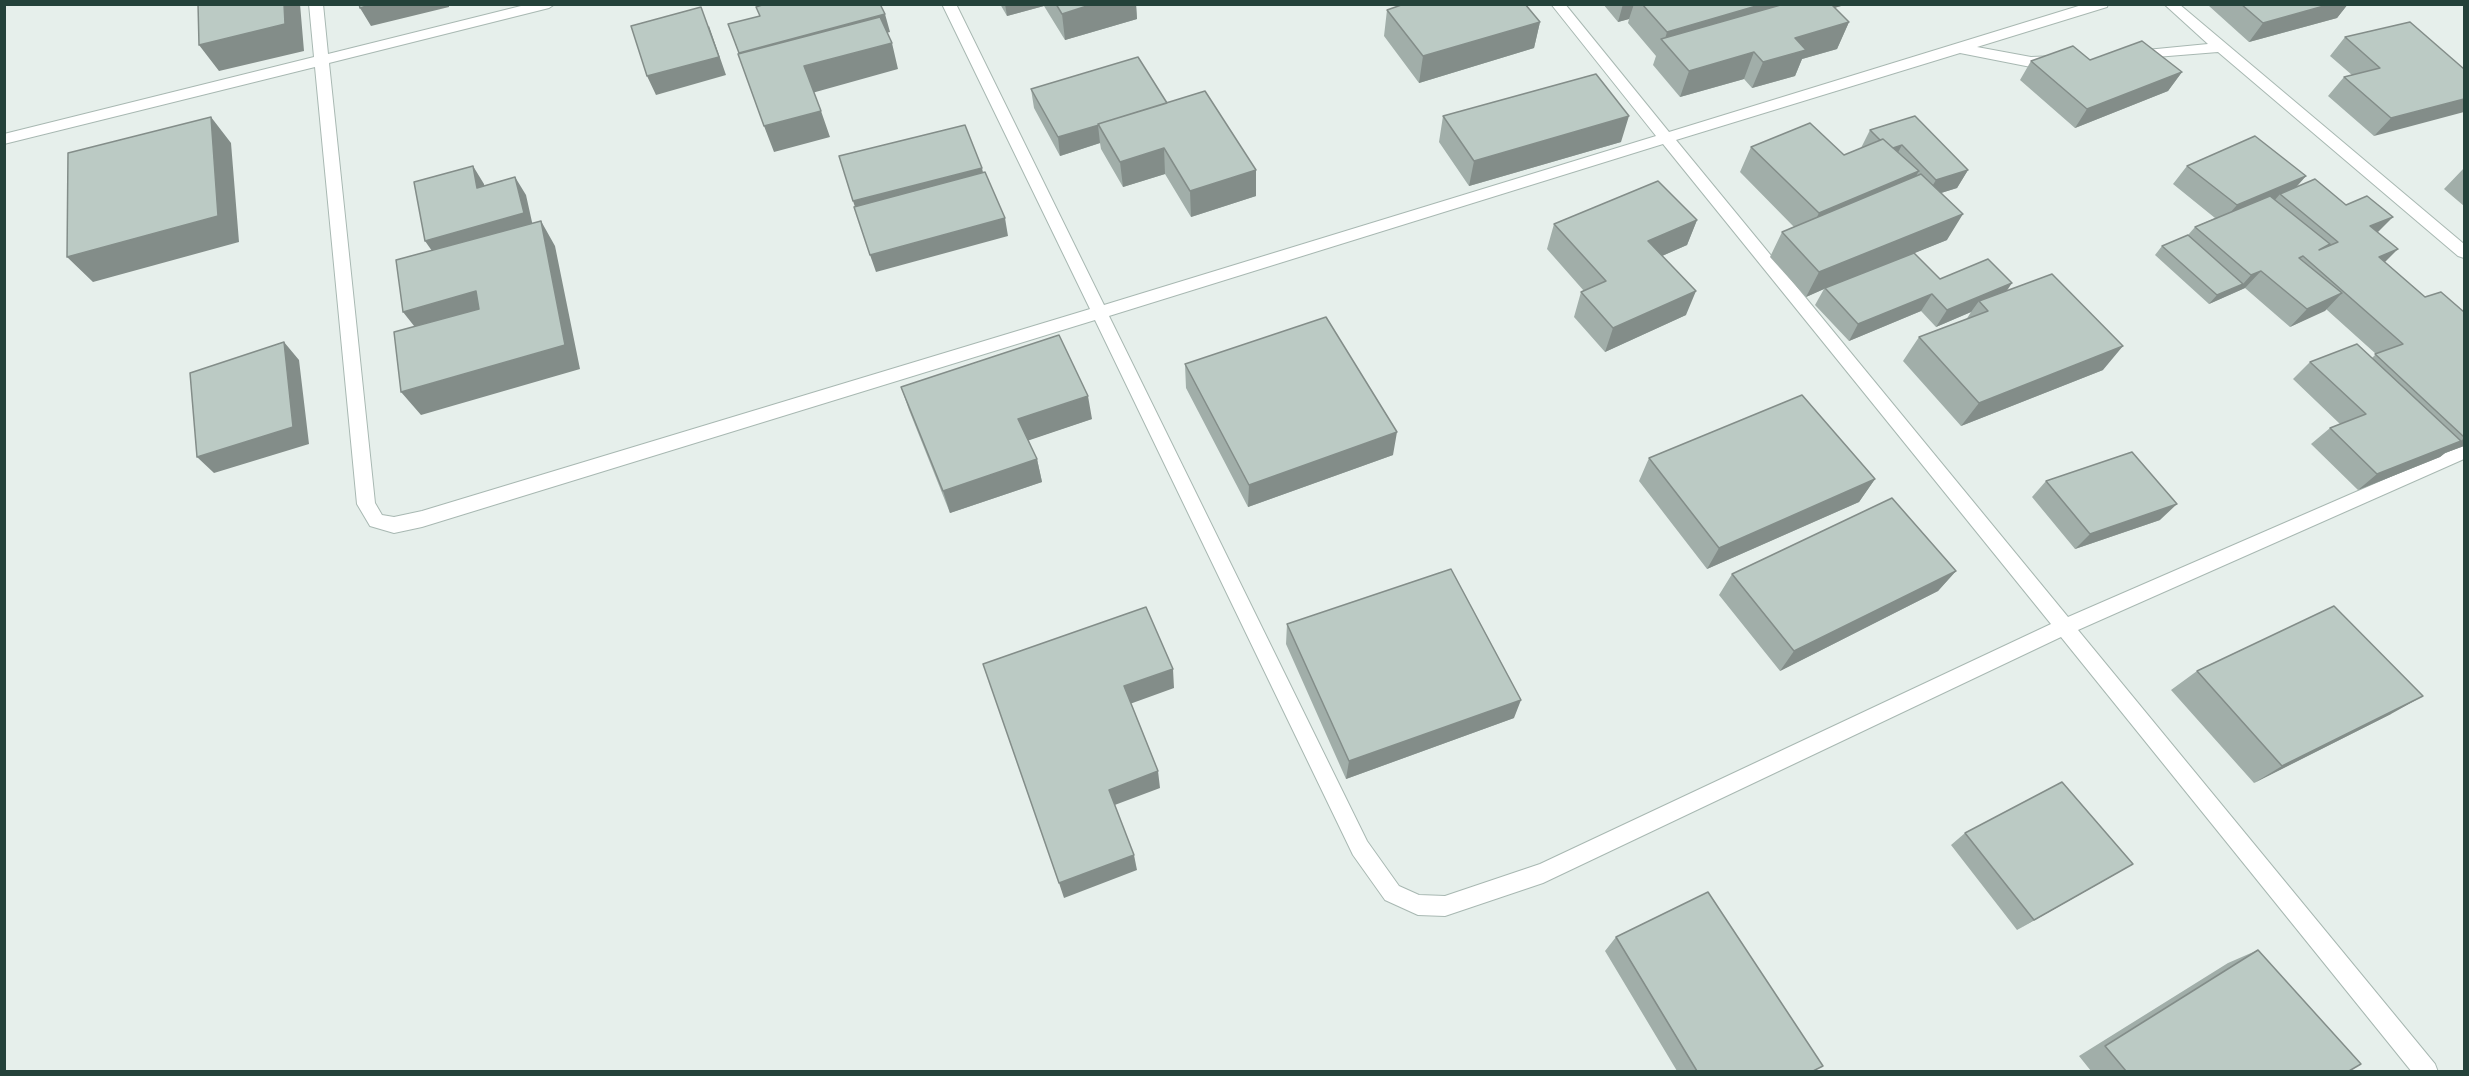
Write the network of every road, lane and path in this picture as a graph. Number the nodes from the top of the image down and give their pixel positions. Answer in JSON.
{"nodes":[{"id":1,"x":316,"y":4,"type":"edge"},
{"id":2,"x":549,"y":4,"type":"edge"},
{"id":3,"x":949,"y":4,"type":"edge"},
{"id":4,"x":1557,"y":4,"type":"edge"},
{"id":5,"x":2102,"y":4,"type":"edge"},
{"id":6,"x":2170,"y":4,"type":"edge"},
{"id":7,"x":2221,"y":47,"type":"junction"},
{"id":8,"x":1960,"y":48,"type":"junction"},
{"id":9,"x":2120,"y":58,"type":"edge"},
{"id":10,"x":322,"y":59,"type":"junction"},
{"id":11,"x":2066,"y":62,"type":"edge"},
{"id":12,"x":1666,"y":138,"type":"junction"},
{"id":13,"x":4,"y":139,"type":"edge"},
{"id":14,"x":2464,"y":252,"type":"edge"},
{"id":15,"x":1098,"y":313,"type":"junction"},
{"id":16,"x":2464,"y":452,"type":"edge"},
{"id":17,"x":2064,"y":627,"type":"junction"},
{"id":18,"x":2427,"y":1071,"type":"edge"}],
"edges":[{"from":1,"to":10,"type":"street"},
{"from":2,"to":10,"type":"street"},
{"from":3,"to":15,"type":"street"},
{"from":4,"to":12,"type":"street"},
{"from":5,"to":8,"type":"street"},
{"from":6,"to":7,"type":"street"},
{"from":7,"to":9,"type":"street"},
{"from":7,"to":14,"type":"street"},
{"from":8,"to":11,"type":"street"},
{"from":8,"to":12,"type":"street"},
{"from":10,"to":13,"type":"street"},
{"from":10,"to":15,"type":"street"},
{"from":12,"to":15,"type":"street"},
{"from":12,"to":17,"type":"street"},
{"from":15,"to":17,"type":"street"},
{"from":16,"to":17,"type":"street"},
{"from":17,"to":18,"type":"street"}]}
